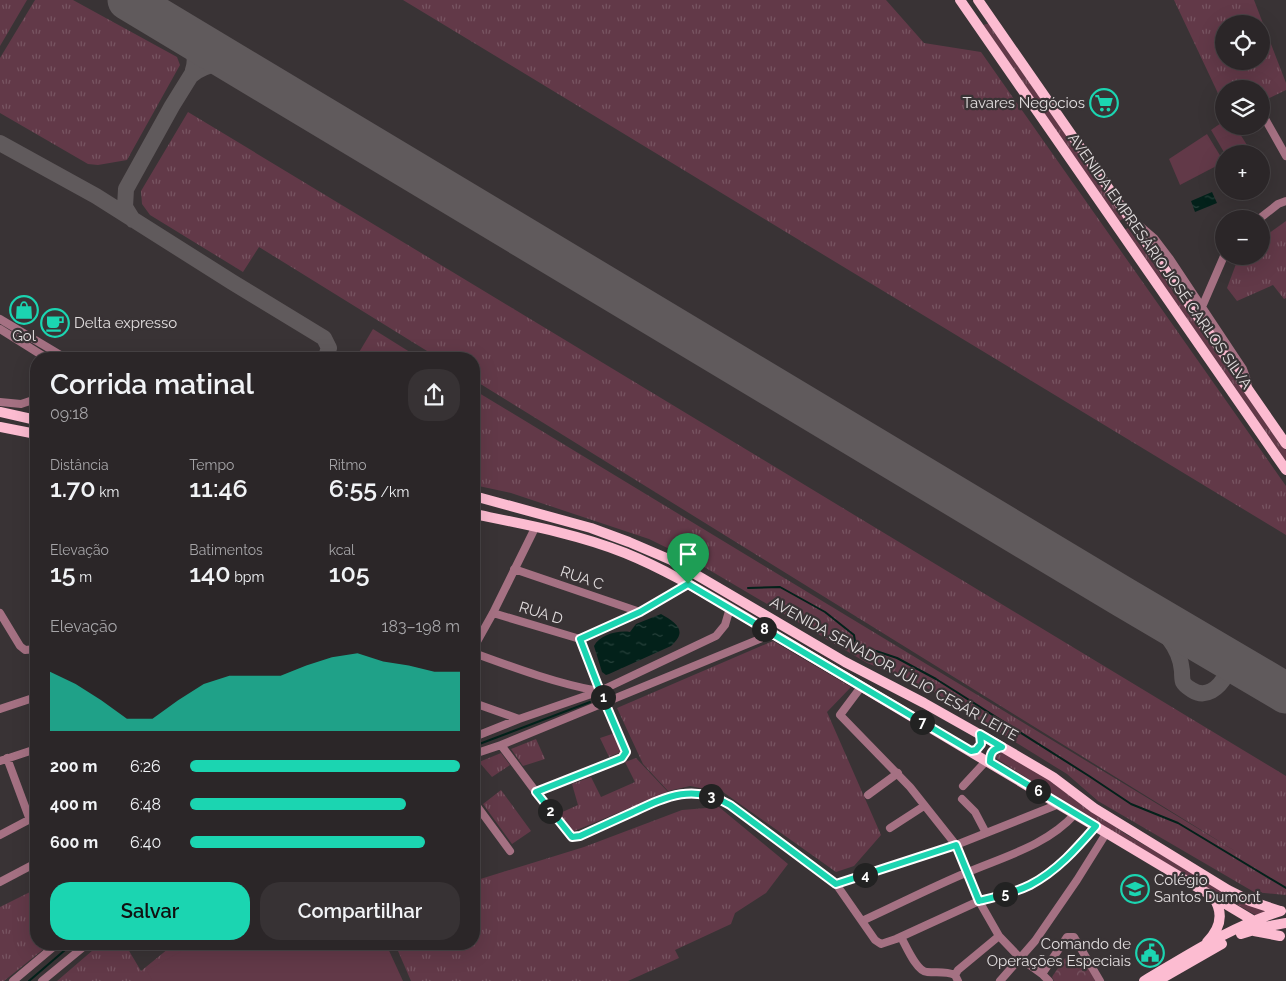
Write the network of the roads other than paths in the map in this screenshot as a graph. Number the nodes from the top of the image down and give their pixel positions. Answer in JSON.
{"nodes":[{"id":1,"x":960,"y":0,"type":"edge"},
{"id":2,"x":978,"y":0,"type":"edge"},
{"id":3,"x":988,"y":12,"type":"junction"},
{"id":4,"x":974,"y":21,"type":"junction"},
{"id":5,"x":1270,"y":128,"type":"edge"},
{"id":6,"x":1286,"y":156,"type":"edge"},
{"id":7,"x":1286,"y":201,"type":"edge"},
{"id":8,"x":1270,"y":210,"type":"edge"},
{"id":9,"x":1130,"y":219,"type":"junction"},
{"id":10,"x":1118,"y":228,"type":"junction"},
{"id":11,"x":1220,"y":265,"type":"edge"},
{"id":12,"x":1177,"y":278,"type":"junction"},
{"id":13,"x":1202,"y":307,"type":"junction"},
{"id":14,"x":0,"y":319,"type":"edge"},
{"id":15,"x":0,"y":329,"type":"edge"},
{"id":16,"x":37,"y":352,"type":"edge"},
{"id":17,"x":54,"y":352,"type":"edge"},
{"id":18,"x":1248,"y":390,"type":"junction"},
{"id":19,"x":30,"y":401,"type":"edge"},
{"id":20,"x":0,"y":402,"type":"edge"},
{"id":21,"x":0,"y":412,"type":"edge"},
{"id":22,"x":30,"y":419,"type":"edge"},
{"id":23,"x":0,"y":427,"type":"edge"},
{"id":24,"x":30,"y":433,"type":"edge"},
{"id":25,"x":1286,"y":444,"type":"edge"},
{"id":26,"x":1286,"y":470,"type":"edge"},
{"id":27,"x":480,"y":498,"type":"edge"},
{"id":28,"x":480,"y":515,"type":"edge"},
{"id":29,"x":535,"y":528,"type":"junction"},
{"id":30,"x":514,"y":570,"type":"junction"},
{"id":31,"x":688,"y":584,"type":"junction"},
{"id":32,"x":730,"y":608,"type":"junction"},
{"id":33,"x":640,"y":612,"type":"junction"},
{"id":34,"x":493,"y":613,"type":"junction"},
{"id":35,"x":0,"y":615,"type":"edge"},
{"id":36,"x":772,"y":634,"type":"junction"},
{"id":37,"x":480,"y":636,"type":"edge"},
{"id":38,"x":580,"y":639,"type":"junction"},
{"id":39,"x":30,"y":650,"type":"edge"},
{"id":40,"x":480,"y":655,"type":"edge"},
{"id":41,"x":862,"y":686,"type":"junction"},
{"id":42,"x":600,"y":691,"type":"junction"},
{"id":43,"x":30,"y":699,"type":"edge"},
{"id":44,"x":605,"y":702,"type":"junction"},
{"id":45,"x":480,"y":705,"type":"edge"},
{"id":46,"x":0,"y":709,"type":"edge"},
{"id":47,"x":519,"y":719,"type":"junction"},
{"id":48,"x":980,"y":734,"type":"junction"},
{"id":49,"x":480,"y":735,"type":"edge"},
{"id":50,"x":501,"y":745,"type":"junction"},
{"id":51,"x":1002,"y":747,"type":"junction"},
{"id":52,"x":30,"y":751,"type":"edge"},
{"id":53,"x":971,"y":751,"type":"junction"},
{"id":54,"x":480,"y":752,"type":"edge"},
{"id":55,"x":3,"y":760,"type":"edge"},
{"id":56,"x":989,"y":761,"type":"junction"},
{"id":57,"x":898,"y":773,"type":"junction"},
{"id":58,"x":963,"y":786,"type":"dead end"},
{"id":59,"x":536,"y":792,"type":"junction"},
{"id":60,"x":868,"y":795,"type":"dead end"},
{"id":61,"x":962,"y":799,"type":"dead end"},
{"id":62,"x":1059,"y":804,"type":"junction"},
{"id":63,"x":924,"y":806,"type":"junction"},
{"id":64,"x":480,"y":810,"type":"edge"},
{"id":65,"x":30,"y":812,"type":"edge"},
{"id":66,"x":1075,"y":814,"type":"junction"},
{"id":67,"x":30,"y":820,"type":"edge"},
{"id":68,"x":1096,"y":826,"type":"junction"},
{"id":69,"x":890,"y":828,"type":"dead end"},
{"id":70,"x":1107,"y":832,"type":"junction"},
{"id":71,"x":986,"y":833,"type":"junction"},
{"id":72,"x":0,"y":835,"type":"edge"},
{"id":73,"x":956,"y":845,"type":"junction"},
{"id":74,"x":510,"y":851,"type":"dead end"},
{"id":75,"x":30,"y":866,"type":"edge"},
{"id":76,"x":966,"y":872,"type":"junction"},
{"id":77,"x":0,"y":882,"type":"edge"},
{"id":78,"x":836,"y":884,"type":"junction"},
{"id":79,"x":1211,"y":894,"type":"junction"},
{"id":80,"x":979,"y":901,"type":"junction"},
{"id":81,"x":1283,"y":911,"type":"edge"},
{"id":82,"x":862,"y":921,"type":"junction"},
{"id":83,"x":1286,"y":923,"type":"edge"},
{"id":84,"x":1256,"y":926,"type":"junction"},
{"id":85,"x":999,"y":936,"type":"junction"},
{"id":86,"x":901,"y":938,"type":"junction"},
{"id":87,"x":1283,"y":938,"type":"edge"},
{"id":88,"x":1204,"y":946,"type":"junction"},
{"id":89,"x":50,"y":950,"type":"edge"},
{"id":90,"x":80,"y":950,"type":"edge"},
{"id":91,"x":1020,"y":958,"type":"junction"},
{"id":92,"x":1042,"y":974,"type":"junction"},
{"id":93,"x":956,"y":978,"type":"edge"},
{"id":94,"x":13,"y":981,"type":"edge"},
{"id":95,"x":42,"y":981,"type":"edge"},
{"id":96,"x":1000,"y":981,"type":"edge"},
{"id":97,"x":1049,"y":981,"type":"edge"},
{"id":98,"x":1100,"y":981,"type":"edge"},
{"id":99,"x":1144,"y":981,"type":"edge"},
{"id":100,"x":1158,"y":981,"type":"edge"}],
"edges":[{"from":1,"to":4,"type":"main road","name":"AVENIDA EMPRESÁRIO JOSÉ CARLOS SILVA"},
{"from":2,"to":3,"type":"main road","name":"AVENIDA EMPRESÁRIO JOSÉ CARLOS SILVA"},
{"from":3,"to":4,"type":"main road"},
{"from":3,"to":9,"type":"main road","name":"AVENIDA EMPRESÁRIO JOSÉ CARLOS SILVA"},
{"from":4,"to":10,"type":"main road","name":"AVENIDA EMPRESÁRIO JOSÉ CARLOS SILVA"},
{"from":5,"to":6,"type":"street"},
{"from":7,"to":8,"type":"street"},
{"from":9,"to":10,"type":"main road"},
{"from":9,"to":12,"type":"main road","name":"AVENIDA EMPRESÁRIO JOSÉ CARLOS SILVA"},
{"from":10,"to":26,"type":"main road","name":"AVENIDA EMPRESÁRIO JOSÉ CARLOS SILVA"},
{"from":11,"to":13,"type":"street"},
{"from":12,"to":13,"type":"street"},
{"from":12,"to":18,"type":"main road","name":"AVENIDA EMPRESÁRIO JOSÉ CARLOS SILVA"},
{"from":13,"to":18,"type":"street"},
{"from":14,"to":17,"type":"street"},
{"from":15,"to":16,"type":"street"},
{"from":18,"to":25,"type":"main road","name":"AVENIDA EMPRESÁRIO JOSÉ CARLOS SILVA"},
{"from":19,"to":20,"type":"street"},
{"from":21,"to":22,"type":"main road"},
{"from":23,"to":24,"type":"main road"},
{"from":27,"to":48,"type":"main road","name":"AVENIDA SENADOR JÚLIO CESÁR LEITE"},
{"from":28,"to":29,"type":"main road","name":"AVENIDA SENADOR JÚLIO CESÁR LEITE"},
{"from":29,"to":30,"type":"street"},
{"from":29,"to":31,"type":"main road","name":"AVENIDA SENADOR JÚLIO CESÁR LEITE"},
{"from":30,"to":33,"type":"street","name":"RUA C"},
{"from":30,"to":34,"type":"street"},
{"from":31,"to":32,"type":"main road","name":"AVENIDA SENADOR JÚLIO CESÁR LEITE"},
{"from":31,"to":33,"type":"street"},
{"from":32,"to":36,"type":"main road","name":"AVENIDA SENADOR JÚLIO CESÁR LEITE"},
{"from":32,"to":42,"type":"street"},
{"from":33,"to":38,"type":"street"},
{"from":34,"to":37,"type":"street"},
{"from":34,"to":38,"type":"street","name":"RUA D"},
{"from":35,"to":39,"type":"street"},
{"from":36,"to":41,"type":"main road","name":"AVENIDA SENADOR JÚLIO CESÁR LEITE"},
{"from":36,"to":44,"type":"street"},
{"from":38,"to":42,"type":"street"},
{"from":40,"to":42,"type":"street"},
{"from":41,"to":53,"type":"main road","name":"AVENIDA SENADOR JÚLIO CESÁR LEITE"},
{"from":41,"to":57,"type":"street"},
{"from":42,"to":44,"type":"street"},
{"from":42,"to":47,"type":"street"},
{"from":43,"to":46,"type":"street"},
{"from":44,"to":50,"type":"street"},
{"from":44,"to":59,"type":"street"},
{"from":45,"to":47,"type":"street"},
{"from":47,"to":49,"type":"street"},
{"from":48,"to":51,"type":"main road","name":"AVENIDA SENADOR JÚLIO CESÁR LEITE"},
{"from":48,"to":53,"type":"main road"},
{"from":50,"to":54,"type":"street"},
{"from":50,"to":59,"type":"street"},
{"from":51,"to":56,"type":"main road"},
{"from":51,"to":81,"type":"main road","name":"AVENIDA SENADOR JÚLIO CESÁR LEITE"},
{"from":52,"to":55,"type":"street"},
{"from":53,"to":56,"type":"main road","name":"AVENIDA SENADOR JÚLIO CESÁR LEITE"},
{"from":55,"to":65,"type":"street"},
{"from":56,"to":58,"type":"street"},
{"from":56,"to":62,"type":"main road","name":"AVENIDA SENADOR JÚLIO CESÁR LEITE"},
{"from":57,"to":60,"type":"street"},
{"from":57,"to":63,"type":"street"},
{"from":59,"to":78,"type":"street"},
{"from":61,"to":71,"type":"street"},
{"from":62,"to":66,"type":"main road","name":"AVENIDA SENADOR JÚLIO CESÁR LEITE"},
{"from":62,"to":71,"type":"street"},
{"from":63,"to":69,"type":"street"},
{"from":63,"to":73,"type":"street"},
{"from":64,"to":74,"type":"street"},
{"from":66,"to":68,"type":"main road","name":"AVENIDA SENADOR JÚLIO CESÁR LEITE"},
{"from":66,"to":76,"type":"street"},
{"from":67,"to":72,"type":"street"},
{"from":68,"to":70,"type":"main road","name":"AVENIDA SENADOR JÚLIO CESÁR LEITE"},
{"from":68,"to":80,"type":"street"},
{"from":70,"to":79,"type":"main road","name":"AVENIDA SENADOR JÚLIO CESÁR LEITE"},
{"from":70,"to":91,"type":"street"},
{"from":71,"to":73,"type":"street"},
{"from":73,"to":76,"type":"street"},
{"from":73,"to":78,"type":"street"},
{"from":75,"to":77,"type":"street"},
{"from":76,"to":80,"type":"street"},
{"from":76,"to":82,"type":"street"},
{"from":78,"to":82,"type":"street"},
{"from":79,"to":84,"type":"main road","name":"AVENIDA SENADOR JÚLIO CESÁR LEITE"},
{"from":79,"to":88,"type":"main road"},
{"from":80,"to":85,"type":"street"},
{"from":80,"to":86,"type":"street"},
{"from":81,"to":84,"type":"main road"},
{"from":82,"to":86,"type":"street"},
{"from":83,"to":84,"type":"main road"},
{"from":84,"to":87,"type":"main road"},
{"from":84,"to":88,"type":"main road"},
{"from":84,"to":100,"type":"main road"},
{"from":85,"to":91,"type":"street"},
{"from":85,"to":93,"type":"street"},
{"from":86,"to":93,"type":"street"},
{"from":88,"to":99,"type":"main road"},
{"from":89,"to":94,"type":"street"},
{"from":90,"to":95,"type":"street"},
{"from":91,"to":92,"type":"street"},
{"from":91,"to":96,"type":"street"},
{"from":92,"to":97,"type":"street"},
{"from":92,"to":98,"type":"street"}]}
